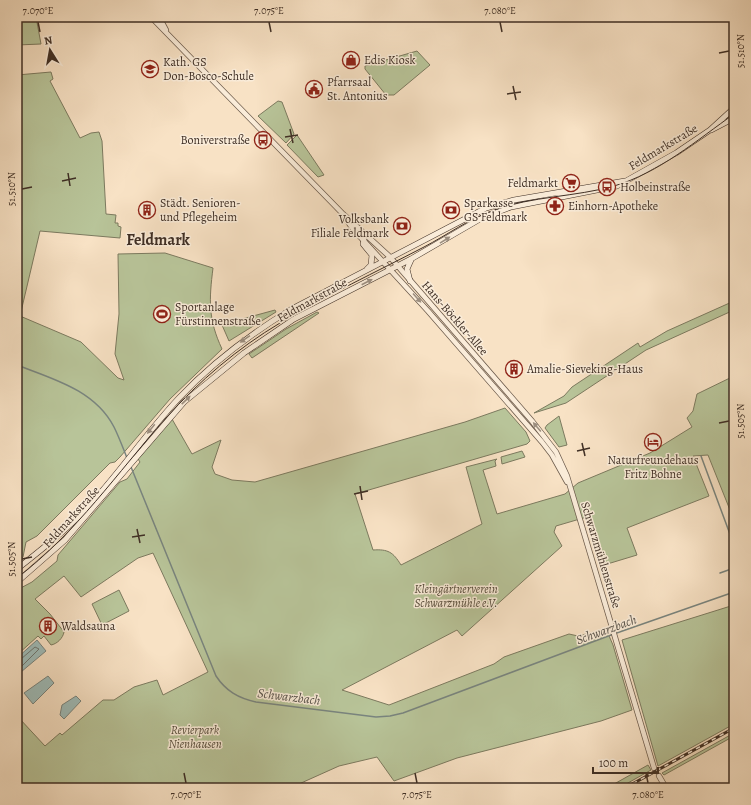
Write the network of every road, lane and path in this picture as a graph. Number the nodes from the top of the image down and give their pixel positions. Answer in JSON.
{"nodes":[{"id":1,"x":151,"y":17,"type":"edge"},
{"id":2,"x":159,"y":17,"type":"edge"},
{"id":3,"x":167,"y":32,"type":"junction"},
{"id":4,"x":734,"y":108,"type":"edge"},
{"id":5,"x":734,"y":118,"type":"edge"},
{"id":6,"x":710,"y":130,"type":"junction"},
{"id":7,"x":626,"y":181,"type":"junction"},
{"id":8,"x":343,"y":214,"type":"junction"},
{"id":9,"x":364,"y":240,"type":"junction"},
{"id":10,"x":390,"y":257,"type":"junction"},
{"id":11,"x":411,"y":259,"type":"junction"},
{"id":12,"x":384,"y":261,"type":"junction"},
{"id":13,"x":397,"y":267,"type":"junction"},
{"id":14,"x":391,"y":269,"type":"junction"},
{"id":15,"x":367,"y":270,"type":"junction"},
{"id":16,"x":410,"y":281,"type":"junction"},
{"id":17,"x":547,"y":439,"type":"joint"},
{"id":18,"x":542,"y":442,"type":"joint"},
{"id":19,"x":569,"y":486,"type":"junction"},
{"id":20,"x":17,"y":568,"type":"edge"},
{"id":21,"x":17,"y":582,"type":"edge"},
{"id":22,"x":654,"y":768,"type":"tunnel mouth"},
{"id":23,"x":659,"y":776,"type":"tunnel mouth"},
{"id":24,"x":666,"y":788,"type":"edge"}],
"edges":[{"from":1,"to":3,"type":"street","name":"Hans-Böckler-Allee"},
{"from":2,"to":3,"type":"street","name":"Hans-Böckler-Allee"},
{"from":3,"to":8,"type":"street","name":"Hans-Böckler-Allee"},
{"from":4,"to":6,"type":"main road","name":"Feldmarkstraße"},
{"from":5,"to":6,"type":"main road","name":"Feldmarkstraße"},
{"from":6,"to":7,"type":"main road","name":"Feldmarkstraße"},
{"from":7,"to":10,"type":"main road","name":"Feldmarkstraße"},
{"from":11,"to":7,"type":"main road","name":"Feldmarkstraße","one_way":true},
{"from":8,"to":9,"type":"street","name":"Hans-Böckler-Allee"},
{"from":8,"to":10,"type":"street","name":"Hans-Böckler-Allee"},
{"from":9,"to":12,"type":"street","name":"Hans-Böckler-Allee"},
{"from":9,"to":15,"type":"main road"},
{"from":10,"to":12,"type":"main road","name":"Feldmarkstraße"},
{"from":10,"to":13,"type":"street","name":"Hans-Böckler-Allee"},
{"from":11,"to":13,"type":"main road","name":"Feldmarkstraße"},
{"from":11,"to":16,"type":"main road"},
{"from":12,"to":14,"type":"street","name":"Hans-Böckler-Allee"},
{"from":12,"to":15,"type":"main road","name":"Feldmarkstraße"},
{"from":13,"to":14,"type":"main road","name":"Feldmarkstraße"},
{"from":13,"to":16,"type":"street","name":"Hans-Böckler-Allee"},
{"from":14,"to":18,"type":"street","name":"Hans-Böckler-Allee","one_way":true},
{"from":21,"to":14,"type":"main road","name":"Feldmarkstraße","one_way":true},
{"from":15,"to":20,"type":"main road","name":"Feldmarkstraße","one_way":true},
{"from":17,"to":16,"type":"street","name":"Hans-Böckler-Allee","one_way":true},
{"from":17,"to":19,"type":"street","name":"Schwarzmühlenstraße"},
{"from":18,"to":19,"type":"street","name":"Schwarzmühlenstraße"},
{"from":19,"to":22,"type":"street","name":"Schwarzmühlenstraße"},
{"from":23,"to":24,"type":"street"}]}
